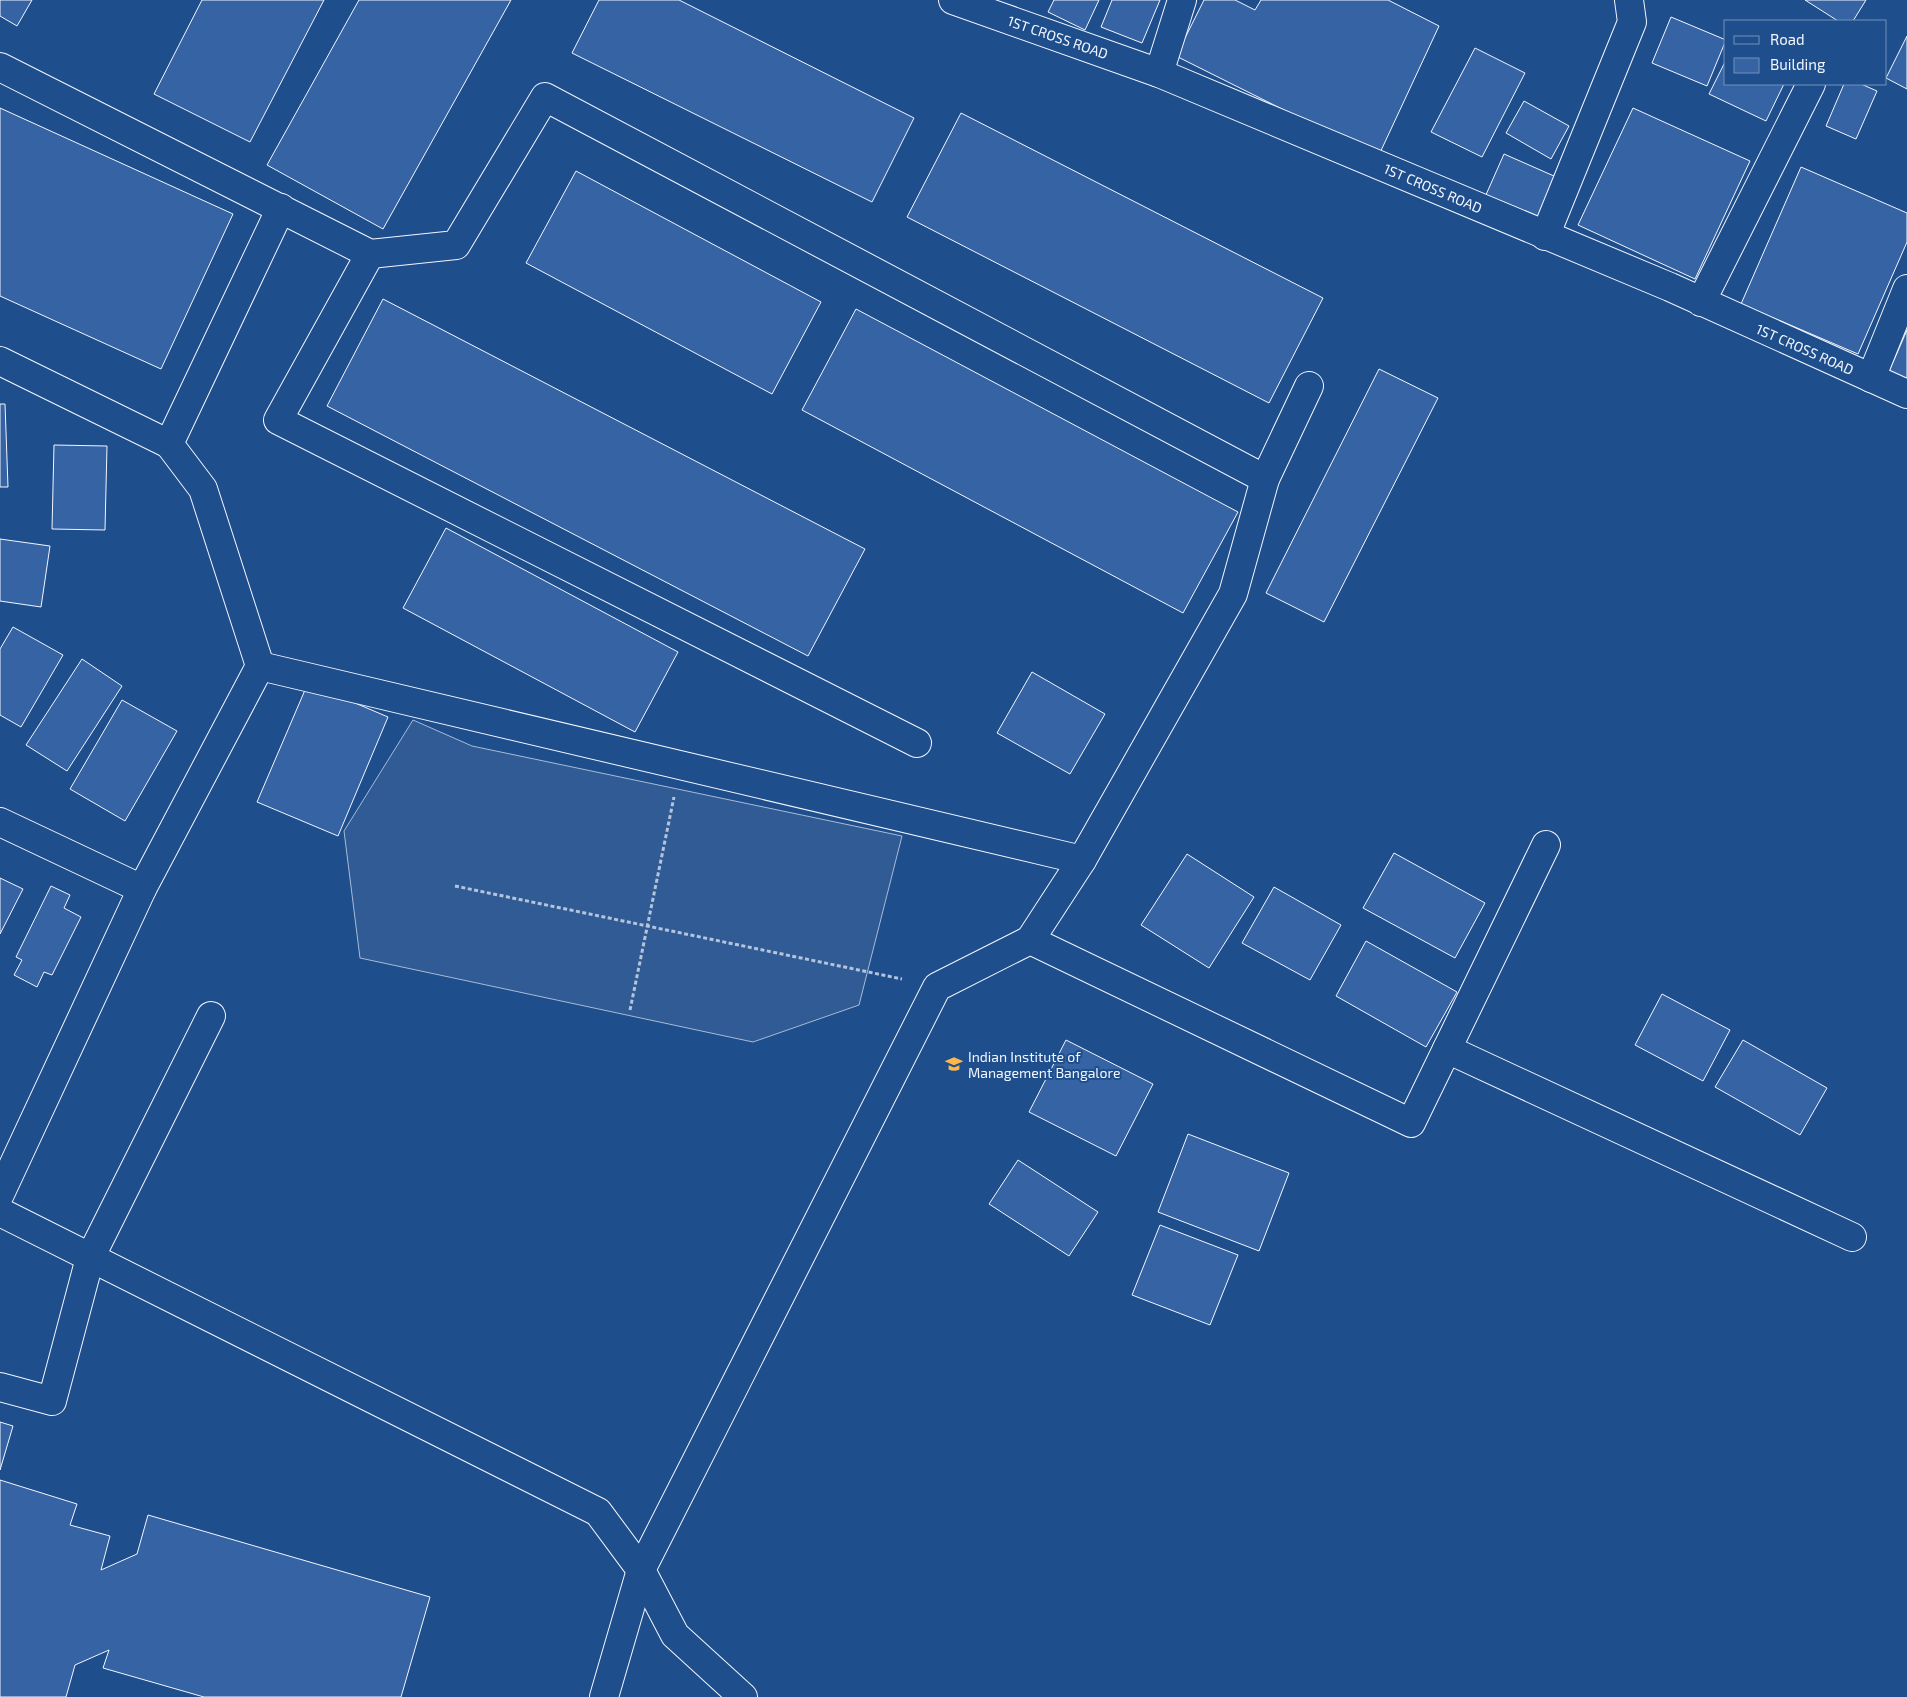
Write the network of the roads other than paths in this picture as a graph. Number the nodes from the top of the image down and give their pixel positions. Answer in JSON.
{"nodes":[{"id":1,"x":953,"y":0,"type":"edge"},
{"id":2,"x":1182,"y":0,"type":"edge"},
{"id":3,"x":1629,"y":0,"type":"edge"},
{"id":4,"x":0,"y":67,"type":"edge"},
{"id":5,"x":1159,"y":73,"type":"junction"},
{"id":6,"x":1811,"y":85,"type":"edge"},
{"id":7,"x":281,"y":208,"type":"junction"},
{"id":8,"x":1545,"y":236,"type":"junction"},
{"id":9,"x":370,"y":254,"type":"junction"},
{"id":10,"x":1907,"y":289,"type":"edge"},
{"id":11,"x":1700,"y":302,"type":"junction"},
{"id":12,"x":0,"y":361,"type":"edge"},
{"id":13,"x":1871,"y":378,"type":"junction"},
{"id":14,"x":1309,"y":386,"type":"dead end"},
{"id":15,"x":1907,"y":394,"type":"edge"},
{"id":16,"x":169,"y":444,"type":"junction"},
{"id":17,"x":1265,"y":479,"type":"junction"},
{"id":18,"x":260,"y":666,"type":"junction"},
{"id":19,"x":917,"y":743,"type":"dead end"},
{"id":20,"x":0,"y":822,"type":"edge"},
{"id":21,"x":1546,"y":845,"type":"dead end"},
{"id":22,"x":1082,"y":860,"type":"junction"},
{"id":23,"x":142,"y":889,"type":"junction"},
{"id":24,"x":1030,"y":940,"type":"junction"},
{"id":25,"x":211,"y":1016,"type":"dead end"},
{"id":26,"x":1447,"y":1049,"type":"junction"},
{"id":27,"x":0,"y":1194,"type":"edge"},
{"id":28,"x":0,"y":1212,"type":"edge"},
{"id":29,"x":1852,"y":1237,"type":"dead end"},
{"id":30,"x":90,"y":1258,"type":"junction"},
{"id":31,"x":0,"y":1387,"type":"edge"},
{"id":32,"x":641,"y":1570,"type":"junction"},
{"id":33,"x":604,"y":1697,"type":"edge"},
{"id":34,"x":743,"y":1697,"type":"edge"}],
"edges":[{"from":1,"to":5,"type":"street","name":"1ST CROSS ROAD"},
{"from":2,"to":5,"type":"street"},
{"from":3,"to":8,"type":"street"},
{"from":4,"to":7,"type":"street"},
{"from":5,"to":8,"type":"street","name":"1ST CROSS ROAD"},
{"from":6,"to":11,"type":"street"},
{"from":7,"to":9,"type":"street"},
{"from":7,"to":16,"type":"street"},
{"from":8,"to":11,"type":"street","name":"1ST CROSS ROAD"},
{"from":9,"to":17,"type":"street"},
{"from":9,"to":19,"type":"street"},
{"from":10,"to":13,"type":"street"},
{"from":11,"to":13,"type":"street","name":"1ST CROSS ROAD"},
{"from":12,"to":16,"type":"street"},
{"from":13,"to":15,"type":"street","name":"1ST CROSS ROAD"},
{"from":14,"to":17,"type":"street"},
{"from":16,"to":18,"type":"street"},
{"from":17,"to":22,"type":"street"},
{"from":18,"to":22,"type":"street"},
{"from":18,"to":23,"type":"street"},
{"from":20,"to":23,"type":"street"},
{"from":21,"to":26,"type":"street"},
{"from":22,"to":24,"type":"street"},
{"from":23,"to":27,"type":"street"},
{"from":24,"to":26,"type":"street"},
{"from":24,"to":32,"type":"street"},
{"from":25,"to":30,"type":"street"},
{"from":26,"to":29,"type":"street"},
{"from":28,"to":30,"type":"street"},
{"from":30,"to":31,"type":"street"},
{"from":30,"to":32,"type":"street"},
{"from":32,"to":33,"type":"street"},
{"from":32,"to":34,"type":"street"}]}
